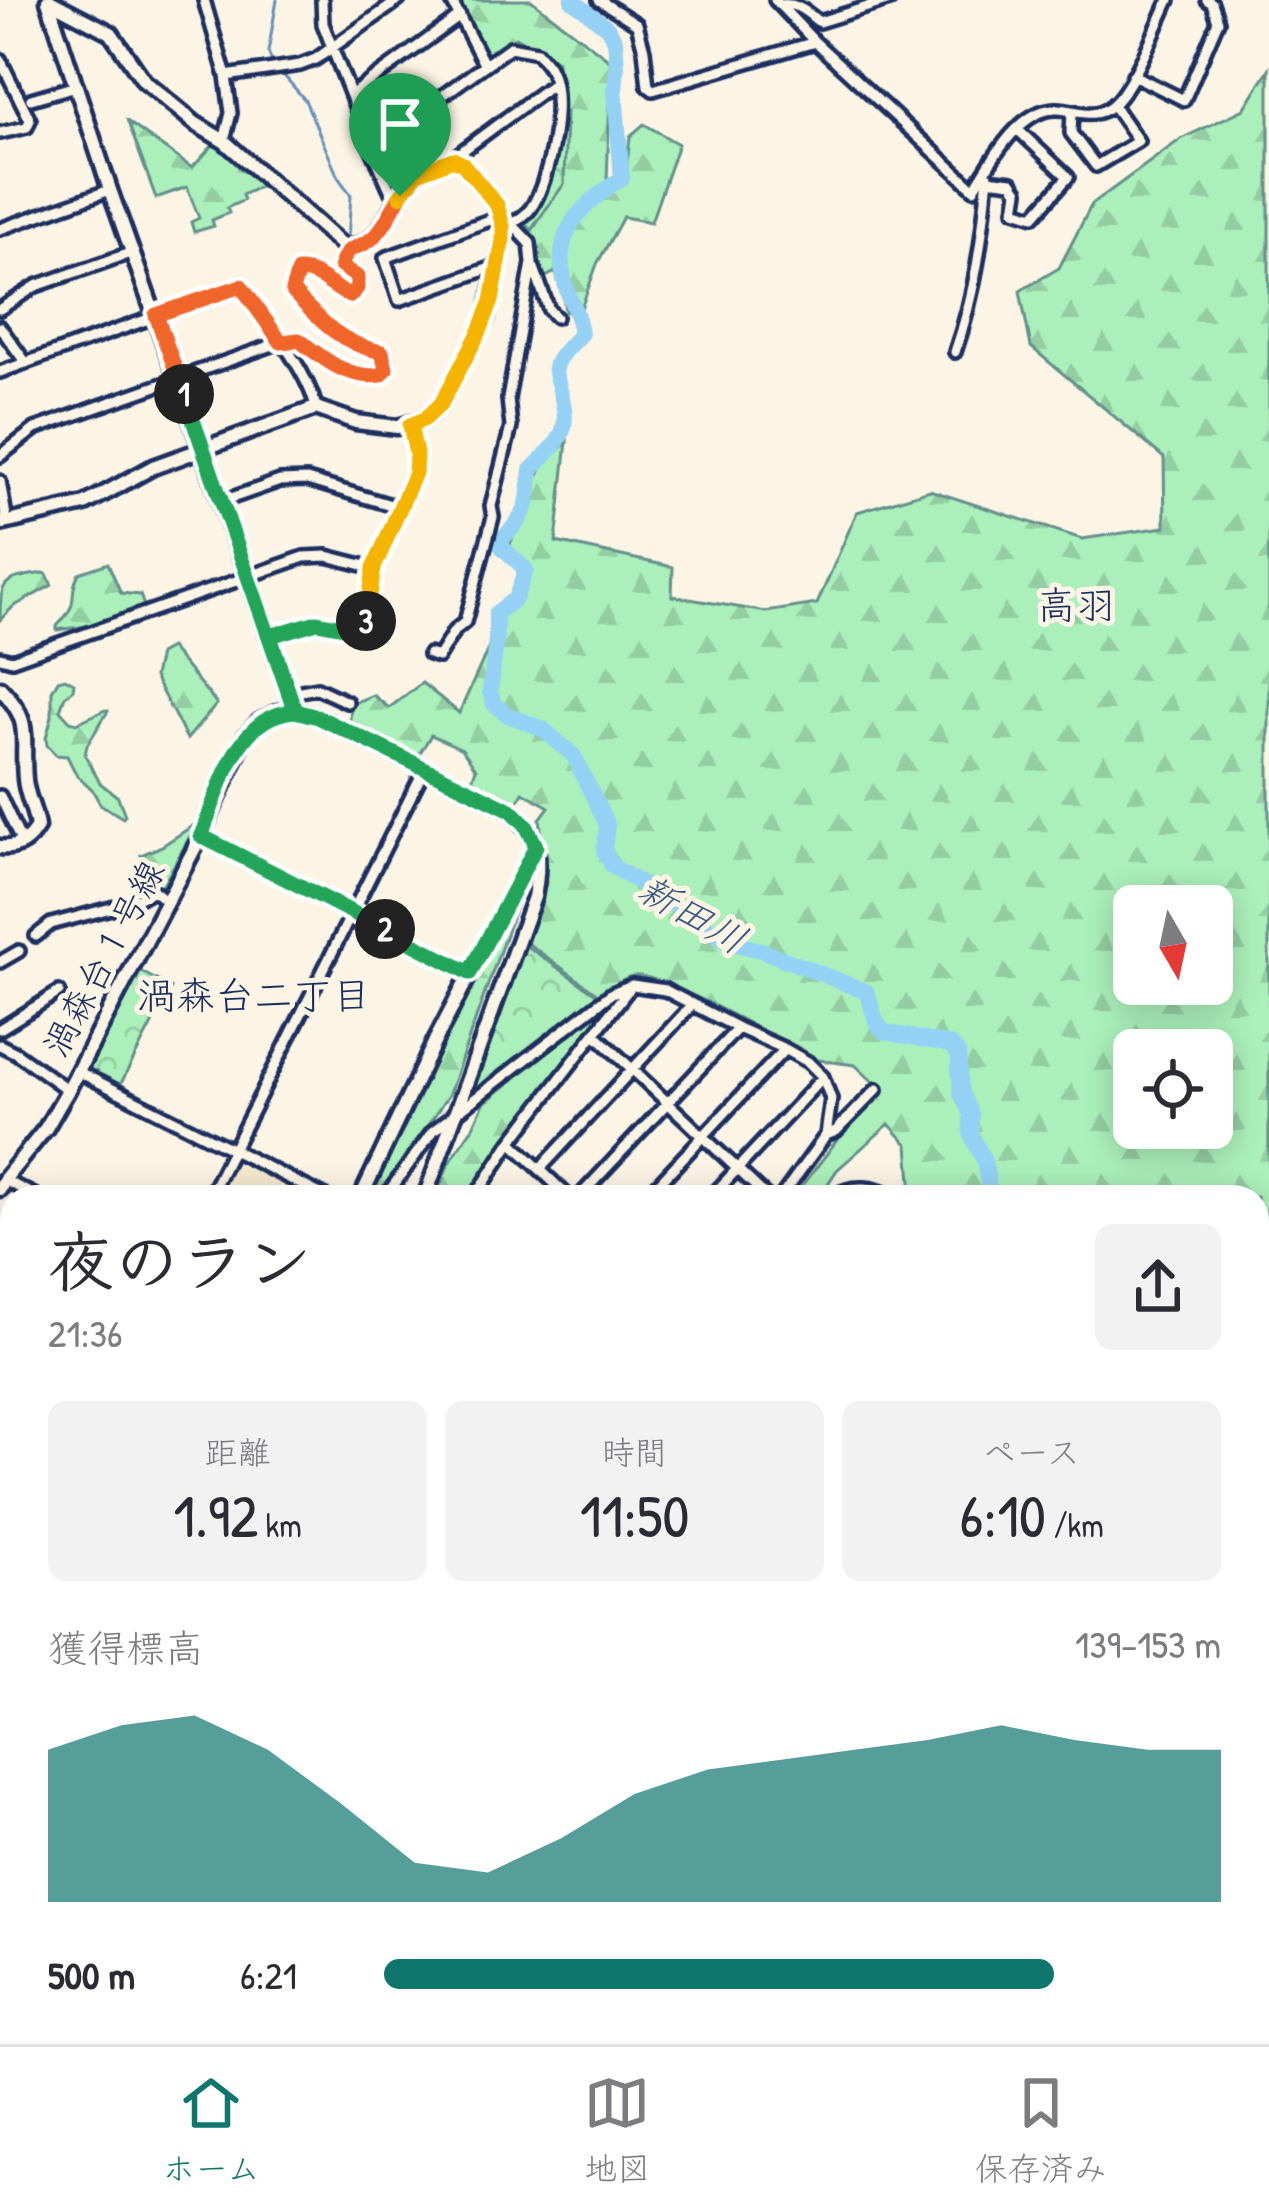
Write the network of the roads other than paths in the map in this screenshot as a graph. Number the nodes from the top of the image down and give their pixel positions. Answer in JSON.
{"nodes":[{"id":1,"x":48,"y":0,"type":"edge"},
{"id":2,"x":204,"y":0,"type":"edge"},
{"id":3,"x":322,"y":0,"type":"edge"},
{"id":4,"x":399,"y":0,"type":"edge"},
{"id":5,"x":451,"y":0,"type":"edge"},
{"id":6,"x":599,"y":0,"type":"edge"},
{"id":7,"x":890,"y":0,"type":"edge"},
{"id":8,"x":1169,"y":0,"type":"edge"},
{"id":9,"x":1207,"y":0,"type":"edge"},
{"id":10,"x":778,"y":2,"type":"edge"},
{"id":11,"x":460,"y":16,"type":"junction"},
{"id":12,"x":815,"y":42,"type":"junction"},
{"id":13,"x":332,"y":48,"type":"junction"},
{"id":14,"x":0,"y":59,"type":"edge"},
{"id":15,"x":484,"y":64,"type":"junction"},
{"id":16,"x":1133,"y":75,"type":"junction"},
{"id":17,"x":226,"y":76,"type":"junction"},
{"id":18,"x":554,"y":83,"type":"junction"},
{"id":19,"x":76,"y":86,"type":"junction"},
{"id":20,"x":351,"y":95,"type":"junction"},
{"id":21,"x":31,"y":99,"type":"dead end"},
{"id":22,"x":1113,"y":105,"type":"junction"},
{"id":23,"x":1072,"y":112,"type":"junction"},
{"id":24,"x":1017,"y":129,"type":"junction"},
{"id":25,"x":0,"y":133,"type":"edge"},
{"id":26,"x":224,"y":141,"type":"junction"},
{"id":27,"x":371,"y":147,"type":"junction"},
{"id":28,"x":450,"y":160,"type":"junction"},
{"id":29,"x":988,"y":166,"type":"junction"},
{"id":30,"x":988,"y":179,"type":"junction"},
{"id":31,"x":110,"y":190,"type":"junction"},
{"id":32,"x":400,"y":196,"type":"junction"},
{"id":33,"x":506,"y":222,"type":"junction"},
{"id":34,"x":0,"y":229,"type":"edge"},
{"id":35,"x":350,"y":248,"type":"junction"},
{"id":36,"x":133,"y":252,"type":"junction"},
{"id":37,"x":532,"y":263,"type":"junction"},
{"id":38,"x":499,"y":265,"type":"junction"},
{"id":39,"x":0,"y":309,"type":"edge"},
{"id":40,"x":156,"y":315,"type":"junction"},
{"id":41,"x":556,"y":317,"type":"dead end"},
{"id":42,"x":0,"y":327,"type":"edge"},
{"id":43,"x":281,"y":342,"type":"junction"},
{"id":44,"x":955,"y":352,"type":"dead end"},
{"id":45,"x":26,"y":363,"type":"junction"},
{"id":46,"x":0,"y":373,"type":"edge"},
{"id":47,"x":178,"y":380,"type":"junction"},
{"id":48,"x":316,"y":407,"type":"junction"},
{"id":49,"x":410,"y":425,"type":"junction"},
{"id":50,"x":202,"y":448,"type":"junction"},
{"id":51,"x":0,"y":456,"type":"edge"},
{"id":52,"x":0,"y":481,"type":"edge"},
{"id":53,"x":223,"y":501,"type":"junction"},
{"id":54,"x":401,"y":508,"type":"junction"},
{"id":55,"x":4,"y":523,"type":"edge"},
{"id":56,"x":374,"y":568,"type":"junction"},
{"id":57,"x":249,"y":576,"type":"junction"},
{"id":58,"x":270,"y":636,"type":"junction"},
{"id":59,"x":429,"y":654,"type":"dead end"},
{"id":60,"x":0,"y":657,"type":"edge"},
{"id":61,"x":0,"y":688,"type":"edge"},
{"id":62,"x":290,"y":693,"type":"junction"},
{"id":63,"x":346,"y":702,"type":"dead end"},
{"id":64,"x":295,"y":711,"type":"junction"},
{"id":65,"x":425,"y":768,"type":"junction"},
{"id":66,"x":0,"y":796,"type":"edge"},
{"id":67,"x":201,"y":836,"type":"junction"},
{"id":68,"x":22,"y":843,"type":"junction"},
{"id":69,"x":536,"y":846,"type":"junction"},
{"id":70,"x":0,"y":847,"type":"edge"},
{"id":71,"x":165,"y":900,"type":"junction"},
{"id":72,"x":352,"y":912,"type":"junction"},
{"id":73,"x":36,"y":936,"type":"dead end"},
{"id":74,"x":19,"y":951,"type":"dead end"},
{"id":75,"x":0,"y":962,"type":"edge"},
{"id":76,"x":470,"y":973,"type":"junction"},
{"id":77,"x":632,"y":985,"type":"junction"},
{"id":78,"x":59,"y":992,"type":"dead end"},
{"id":79,"x":692,"y":1005,"type":"junction"},
{"id":80,"x":738,"y":1028,"type":"junction"},
{"id":81,"x":0,"y":1029,"type":"edge"},
{"id":82,"x":595,"y":1034,"type":"junction"},
{"id":83,"x":0,"y":1045,"type":"edge"},
{"id":84,"x":785,"y":1049,"type":"junction"},
{"id":85,"x":632,"y":1070,"type":"junction"},
{"id":86,"x":77,"y":1071,"type":"junction"},
{"id":87,"x":823,"y":1077,"type":"junction"},
{"id":88,"x":877,"y":1089,"type":"dead end"},
{"id":89,"x":68,"y":1090,"type":"junction"},
{"id":90,"x":668,"y":1103,"type":"junction"},
{"id":91,"x":453,"y":1115,"type":"junction"},
{"id":92,"x":826,"y":1135,"type":"junction"},
{"id":93,"x":704,"y":1138,"type":"junction"},
{"id":94,"x":511,"y":1142,"type":"junction"},
{"id":95,"x":232,"y":1151,"type":"junction"},
{"id":96,"x":540,"y":1169,"type":"junction"},
{"id":97,"x":737,"y":1169,"type":"junction"},
{"id":98,"x":2,"y":1184,"type":"edge"},
{"id":99,"x":214,"y":1185,"type":"edge"},
{"id":100,"x":301,"y":1185,"type":"edge"},
{"id":101,"x":367,"y":1185,"type":"edge"},
{"id":102,"x":394,"y":1185,"type":"edge"},
{"id":103,"x":429,"y":1185,"type":"edge"},
{"id":104,"x":482,"y":1185,"type":"edge"},
{"id":105,"x":557,"y":1185,"type":"edge"},
{"id":106,"x":590,"y":1185,"type":"edge"},
{"id":107,"x":658,"y":1185,"type":"edge"},
{"id":108,"x":722,"y":1185,"type":"edge"},
{"id":109,"x":754,"y":1185,"type":"edge"},
{"id":110,"x":791,"y":1185,"type":"edge"}],
"edges":[{"from":1,"to":19,"type":"street"},
{"from":1,"to":26,"type":"street"},
{"from":2,"to":17,"type":"street"},
{"from":3,"to":13,"type":"street"},
{"from":4,"to":13,"type":"street"},
{"from":5,"to":11,"type":"street"},
{"from":6,"to":12,"type":"street"},
{"from":7,"to":10,"type":"street"},
{"from":8,"to":16,"type":"street"},
{"from":9,"to":16,"type":"street"},
{"from":10,"to":12,"type":"street"},
{"from":11,"to":15,"type":"street"},
{"from":11,"to":20,"type":"street"},
{"from":12,"to":29,"type":"street"},
{"from":13,"to":17,"type":"street"},
{"from":13,"to":20,"type":"street"},
{"from":14,"to":25,"type":"street"},
{"from":15,"to":18,"type":"street"},
{"from":15,"to":27,"type":"street"},
{"from":16,"to":22,"type":"street"},
{"from":17,"to":26,"type":"street"},
{"from":18,"to":28,"type":"street"},
{"from":18,"to":33,"type":"street"},
{"from":19,"to":21,"type":"street"},
{"from":19,"to":31,"type":"street"},
{"from":20,"to":27,"type":"street"},
{"from":22,"to":23,"type":"street"},
{"from":22,"to":23,"type":"street"},
{"from":23,"to":24,"type":"street"},
{"from":24,"to":29,"type":"street"},
{"from":24,"to":30,"type":"street"},
{"from":26,"to":35,"type":"street"},
{"from":27,"to":32,"type":"street"},
{"from":28,"to":32,"type":"street"},
{"from":28,"to":33,"type":"street"},
{"from":29,"to":30,"type":"street"},
{"from":30,"to":44,"type":"street"},
{"from":31,"to":34,"type":"street"},
{"from":31,"to":36,"type":"street"},
{"from":32,"to":35,"type":"street"},
{"from":33,"to":37,"type":"street"},
{"from":33,"to":38,"type":"street"},
{"from":33,"to":38,"type":"street"},
{"from":35,"to":43,"type":"street"},
{"from":36,"to":39,"type":"street"},
{"from":36,"to":40,"type":"street"},
{"from":37,"to":41,"type":"street"},
{"from":37,"to":59,"type":"street"},
{"from":38,"to":49,"type":"street"},
{"from":40,"to":43,"type":"street"},
{"from":40,"to":45,"type":"street"},
{"from":40,"to":47,"type":"street"},
{"from":42,"to":45,"type":"street"},
{"from":43,"to":47,"type":"street"},
{"from":43,"to":48,"type":"street"},
{"from":45,"to":46,"type":"street"},
{"from":47,"to":50,"type":"street"},
{"from":47,"to":51,"type":"street"},
{"from":48,"to":49,"type":"street"},
{"from":48,"to":50,"type":"street"},
{"from":49,"to":54,"type":"street"},
{"from":50,"to":53,"type":"street"},
{"from":50,"to":55,"type":"street"},
{"from":52,"to":55,"type":"street"},
{"from":53,"to":54,"type":"street"},
{"from":53,"to":57,"type":"street"},
{"from":54,"to":56,"type":"street"},
{"from":56,"to":57,"type":"street"},
{"from":56,"to":58,"type":"street"},
{"from":57,"to":58,"type":"street"},
{"from":57,"to":60,"type":"street"},
{"from":58,"to":62,"type":"street"},
{"from":61,"to":68,"type":"street"},
{"from":62,"to":63,"type":"street"},
{"from":62,"to":64,"type":"street"},
{"from":64,"to":65,"type":"street"},
{"from":64,"to":67,"type":"street","name":"渦森台１号線"},
{"from":65,"to":69,"type":"street"},
{"from":65,"to":72,"type":"street"},
{"from":66,"to":68,"type":"street"},
{"from":67,"to":71,"type":"street","name":"渦森台１号線"},
{"from":67,"to":72,"type":"street"},
{"from":68,"to":70,"type":"street"},
{"from":69,"to":76,"type":"street"},
{"from":69,"to":91,"type":"street"},
{"from":71,"to":73,"type":"street"},
{"from":71,"to":86,"type":"street","name":"渦森台１号線"},
{"from":72,"to":76,"type":"street"},
{"from":72,"to":95,"type":"street"},
{"from":74,"to":75,"type":"street"},
{"from":76,"to":101,"type":"street"},
{"from":77,"to":79,"type":"street"},
{"from":77,"to":82,"type":"street"},
{"from":77,"to":91,"type":"street"},
{"from":78,"to":81,"type":"street"},
{"from":79,"to":80,"type":"street"},
{"from":79,"to":85,"type":"street"},
{"from":80,"to":84,"type":"street"},
{"from":80,"to":90,"type":"street"},
{"from":82,"to":85,"type":"street"},
{"from":82,"to":94,"type":"street"},
{"from":83,"to":89,"type":"street"},
{"from":84,"to":87,"type":"street"},
{"from":84,"to":93,"type":"street"},
{"from":85,"to":90,"type":"street"},
{"from":85,"to":96,"type":"street"},
{"from":86,"to":89,"type":"street","name":"渦森台１号線"},
{"from":86,"to":95,"type":"street"},
{"from":87,"to":92,"type":"street"},
{"from":87,"to":97,"type":"street"},
{"from":88,"to":92,"type":"street"},
{"from":89,"to":98,"type":"street","name":"渦森台１号線"},
{"from":90,"to":93,"type":"street"},
{"from":90,"to":106,"type":"street"},
{"from":91,"to":102,"type":"street"},
{"from":91,"to":103,"type":"street"},
{"from":92,"to":110,"type":"street"},
{"from":93,"to":97,"type":"street"},
{"from":93,"to":107,"type":"street"},
{"from":94,"to":96,"type":"street"},
{"from":94,"to":104,"type":"street"},
{"from":95,"to":99,"type":"street"},
{"from":95,"to":100,"type":"street"},
{"from":96,"to":105,"type":"street"},
{"from":97,"to":108,"type":"street"},
{"from":97,"to":109,"type":"street"}]}
